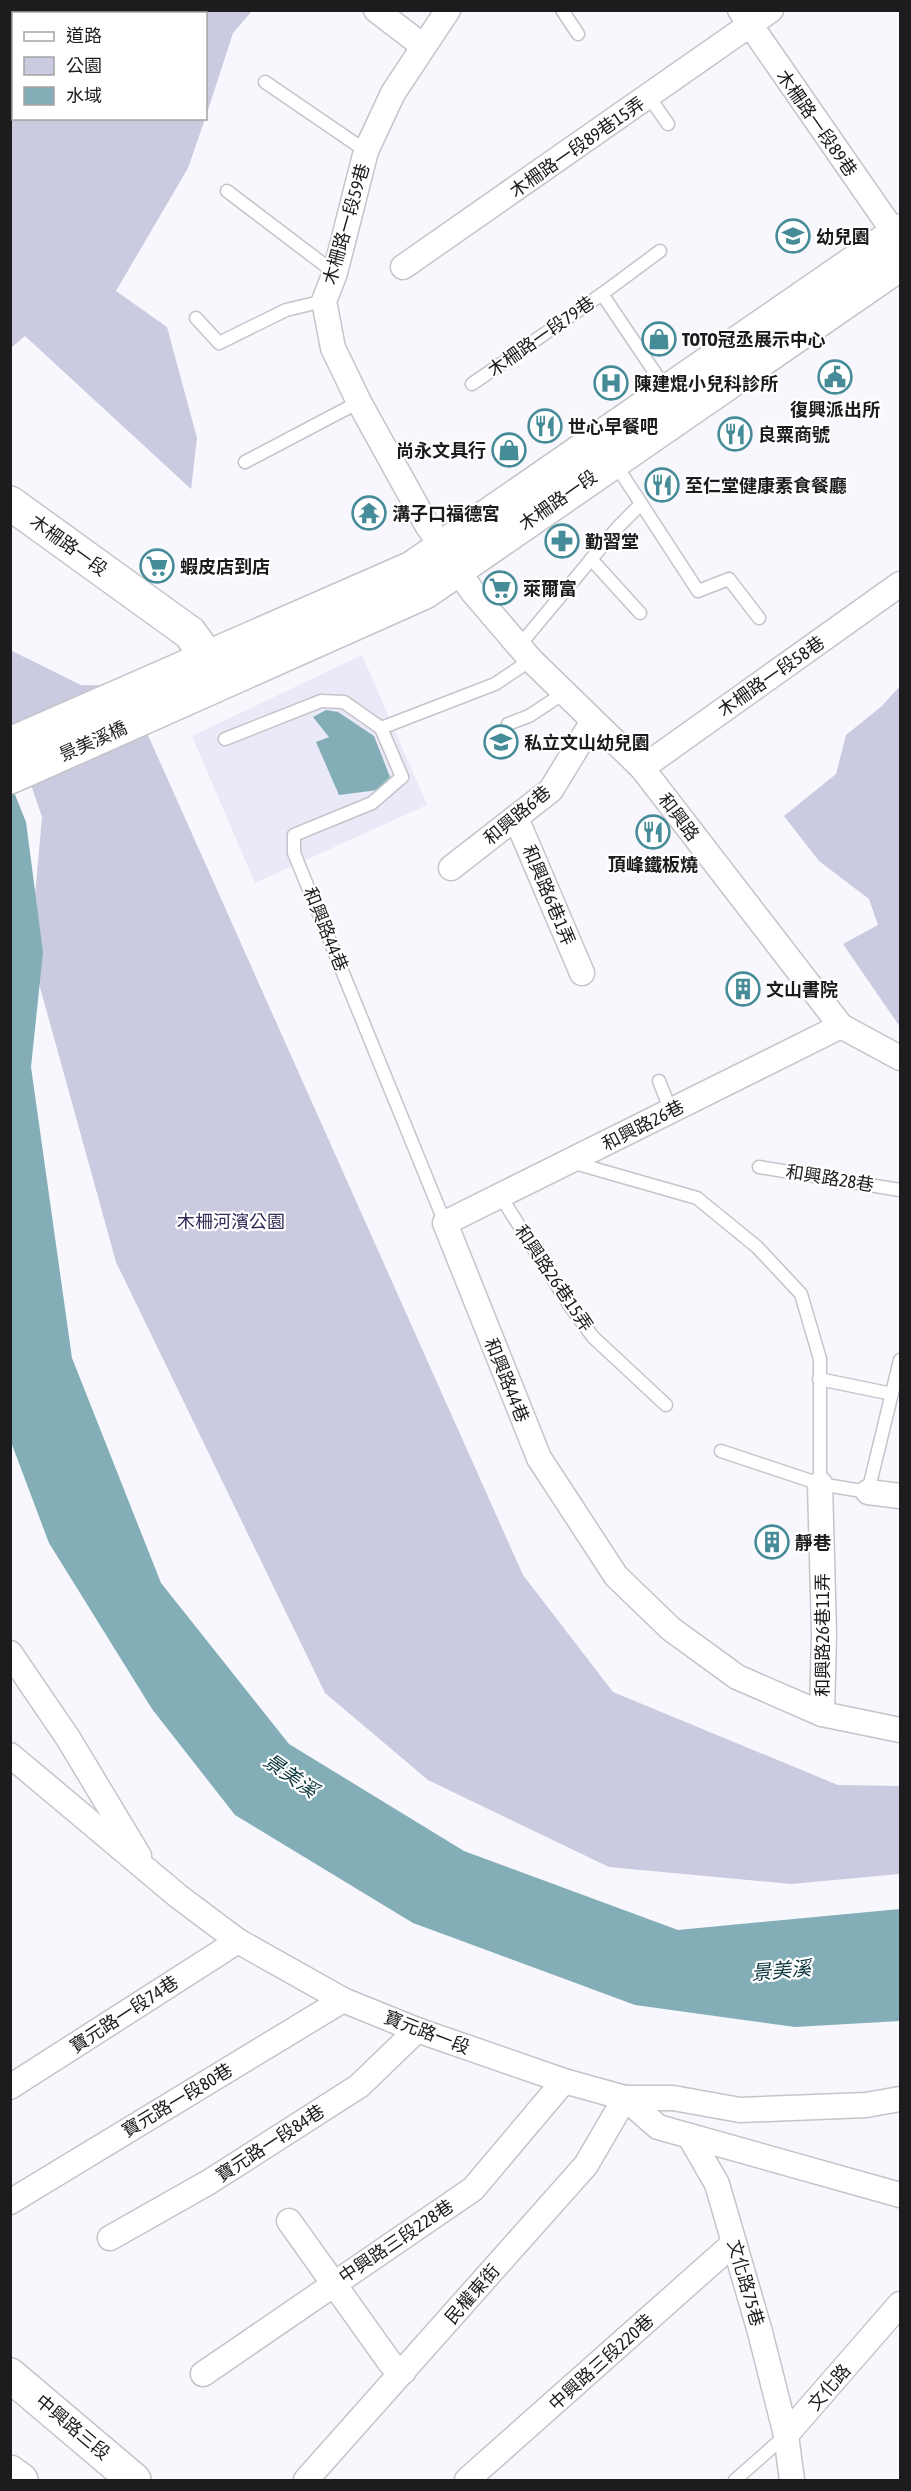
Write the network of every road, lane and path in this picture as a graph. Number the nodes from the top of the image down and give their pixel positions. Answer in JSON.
{"nodes":[{"id":1,"x":376,"y":10,"type":"edge"},
{"id":2,"x":448,"y":10,"type":"edge"},
{"id":3,"x":562,"y":10,"type":"edge"},
{"id":4,"x":771,"y":10,"type":"edge"},
{"id":5,"x":745,"y":18,"type":"edge"},
{"id":6,"x":578,"y":34,"type":"dead end"},
{"id":7,"x":423,"y":46,"type":"junction"},
{"id":8,"x":265,"y":82,"type":"dead end"},
{"id":9,"x":649,"y":97,"type":"junction"},
{"id":10,"x":668,"y":124,"type":"dead end"},
{"id":11,"x":366,"y":151,"type":"junction"},
{"id":12,"x":228,"y":191,"type":"dead end"},
{"id":13,"x":899,"y":242,"type":"edge"},
{"id":14,"x":660,"y":251,"type":"dead end"},
{"id":15,"x":403,"y":267,"type":"dead end"},
{"id":16,"x":335,"y":273,"type":"junction"},
{"id":17,"x":602,"y":294,"type":"junction"},
{"id":18,"x":324,"y":301,"type":"junction"},
{"id":19,"x":196,"y":318,"type":"dead end"},
{"id":20,"x":472,"y":384,"type":"dead end"},
{"id":21,"x":668,"y":393,"type":"junction"},
{"id":22,"x":359,"y":402,"type":"junction"},
{"id":23,"x":614,"y":461,"type":"junction"},
{"id":24,"x":245,"y":462,"type":"dead end"},
{"id":25,"x":10,"y":503,"type":"edge"},
{"id":26,"x":641,"y":504,"type":"junction"},
{"id":27,"x":450,"y":559,"type":"junction"},
{"id":28,"x":591,"y":559,"type":"junction"},
{"id":29,"x":900,"y":584,"type":"edge"},
{"id":30,"x":640,"y":613,"type":"dead end"},
{"id":31,"x":759,"y":618,"type":"dead end"},
{"id":32,"x":525,"y":653,"type":"junction"},
{"id":33,"x":214,"y":671,"type":"junction"},
{"id":34,"x":169,"y":691,"type":"junction"},
{"id":35,"x":564,"y":693,"type":"junction"},
{"id":36,"x":593,"y":721,"type":"junction"},
{"id":37,"x":508,"y":724,"type":"dead end"},
{"id":38,"x":381,"y":728,"type":"junction"},
{"id":39,"x":225,"y":739,"type":"dead end"},
{"id":40,"x":10,"y":744,"type":"edge"},
{"id":41,"x":642,"y":768,"type":"junction"},
{"id":42,"x":10,"y":777,"type":"edge"},
{"id":43,"x":516,"y":818,"type":"junction"},
{"id":44,"x":451,"y":868,"type":"dead end"},
{"id":45,"x":582,"y":973,"type":"dead end"},
{"id":46,"x":841,"y":1026,"type":"junction"},
{"id":47,"x":900,"y":1058,"type":"edge"},
{"id":48,"x":659,"y":1081,"type":"dead end"},
{"id":49,"x":671,"y":1111,"type":"junction"},
{"id":50,"x":569,"y":1162,"type":"junction"},
{"id":51,"x":759,"y":1167,"type":"dead end"},
{"id":52,"x":900,"y":1190,"type":"edge"},
{"id":53,"x":501,"y":1197,"type":"junction"},
{"id":54,"x":444,"y":1223,"type":"junction"},
{"id":55,"x":900,"y":1360,"type":"edge"},
{"id":56,"x":819,"y":1379,"type":"junction"},
{"id":57,"x":892,"y":1394,"type":"junction"},
{"id":58,"x":666,"y":1405,"type":"dead end"},
{"id":59,"x":721,"y":1451,"type":"dead end"},
{"id":60,"x":820,"y":1484,"type":"junction"},
{"id":61,"x":868,"y":1492,"type":"junction"},
{"id":62,"x":900,"y":1496,"type":"edge"},
{"id":63,"x":10,"y":1653,"type":"edge"},
{"id":64,"x":822,"y":1714,"type":"junction"},
{"id":65,"x":900,"y":1730,"type":"edge"},
{"id":66,"x":10,"y":1755,"type":"edge"},
{"id":67,"x":149,"y":1872,"type":"junction"},
{"id":68,"x":238,"y":1941,"type":"junction"},
{"id":69,"x":343,"y":2000,"type":"junction"},
{"id":70,"x":417,"y":2030,"type":"junction"},
{"id":71,"x":564,"y":2081,"type":"junction"},
{"id":72,"x":10,"y":2087,"type":"edge"},
{"id":73,"x":625,"y":2098,"type":"junction"},
{"id":74,"x":900,"y":2099,"type":"edge"},
{"id":75,"x":690,"y":2137,"type":"junction"},
{"id":76,"x":900,"y":2195,"type":"edge"},
{"id":77,"x":10,"y":2202,"type":"edge"},
{"id":78,"x":289,"y":2221,"type":"dead end"},
{"id":79,"x":110,"y":2238,"type":"dead end"},
{"id":80,"x":734,"y":2243,"type":"junction"},
{"id":81,"x":335,"y":2283,"type":"junction"},
{"id":82,"x":900,"y":2304,"type":"edge"},
{"id":83,"x":404,"y":2371,"type":"junction"},
{"id":84,"x":10,"y":2374,"type":"edge"},
{"id":85,"x":203,"y":2374,"type":"dead end"},
{"id":86,"x":786,"y":2435,"type":"junction"},
{"id":87,"x":10,"y":2472,"type":"edge"},
{"id":88,"x":21,"y":2481,"type":"edge"},
{"id":89,"x":134,"y":2481,"type":"edge"},
{"id":90,"x":306,"y":2481,"type":"edge"},
{"id":91,"x":467,"y":2481,"type":"edge"},
{"id":92,"x":735,"y":2481,"type":"edge"},
{"id":93,"x":792,"y":2481,"type":"edge"}],
"edges":[{"from":1,"to":7,"type":"street"},
{"from":2,"to":7,"type":"street","name":"木柵路一段59巷"},
{"from":3,"to":6,"type":"lane"},
{"from":4,"to":5,"type":"street","name":"木柵路一段89巷15弄"},
{"from":5,"to":9,"type":"street","name":"木柵路一段89巷15弄"},
{"from":5,"to":13,"type":"street","name":"木柵路一段89巷"},
{"from":7,"to":11,"type":"street","name":"木柵路一段59巷"},
{"from":8,"to":11,"type":"lane"},
{"from":9,"to":10,"type":"lane"},
{"from":9,"to":15,"type":"street","name":"木柵路一段89巷15弄"},
{"from":11,"to":16,"type":"street","name":"木柵路一段59巷"},
{"from":12,"to":16,"type":"lane"},
{"from":13,"to":21,"type":"main road","name":"木柵路一段"},
{"from":13,"to":23,"type":"main road","name":"木柵路一段"},
{"from":14,"to":17,"type":"lane"},
{"from":16,"to":18,"type":"street","name":"木柵路一段59巷"},
{"from":17,"to":20,"type":"lane","name":"木柵路一段79巷"},
{"from":17,"to":21,"type":"lane","name":"木柵路一段79巷"},
{"from":18,"to":19,"type":"lane"},
{"from":18,"to":22,"type":"street","name":"木柵路一段59巷"},
{"from":21,"to":27,"type":"main road","name":"木柵路一段"},
{"from":22,"to":24,"type":"lane"},
{"from":22,"to":27,"type":"street","name":"木柵路一段59巷"},
{"from":23,"to":26,"type":"lane"},
{"from":23,"to":27,"type":"main road","name":"木柵路一段"},
{"from":25,"to":33,"type":"main road","name":"木柵路一段"},
{"from":26,"to":28,"type":"lane"},
{"from":26,"to":31,"type":"lane"},
{"from":27,"to":32,"type":"street","name":"和興路"},
{"from":27,"to":33,"type":"main road","name":"木柵路一段"},
{"from":28,"to":30,"type":"lane"},
{"from":28,"to":32,"type":"lane"},
{"from":29,"to":41,"type":"street","name":"木柵路一段58巷"},
{"from":32,"to":35,"type":"street","name":"和興路"},
{"from":32,"to":38,"type":"lane"},
{"from":33,"to":34,"type":"main road"},
{"from":34,"to":40,"type":"main road","name":"景美溪橋"},
{"from":34,"to":42,"type":"main road","name":"景美溪橋"},
{"from":35,"to":36,"type":"street","name":"和興路"},
{"from":35,"to":37,"type":"lane"},
{"from":36,"to":41,"type":"street","name":"和興路"},
{"from":36,"to":43,"type":"street","name":"和興路6巷"},
{"from":38,"to":39,"type":"lane"},
{"from":38,"to":54,"type":"lane","name":"和興路44巷"},
{"from":41,"to":46,"type":"street","name":"和興路"},
{"from":43,"to":44,"type":"street","name":"和興路6巷"},
{"from":43,"to":45,"type":"street","name":"和興路6巷1弄"},
{"from":46,"to":47,"type":"street","name":"和興路"},
{"from":46,"to":49,"type":"street","name":"和興路26巷"},
{"from":48,"to":49,"type":"lane"},
{"from":49,"to":50,"type":"street","name":"和興路26巷"},
{"from":50,"to":53,"type":"street","name":"和興路26巷"},
{"from":50,"to":56,"type":"lane","name":"和興路26巷11弄"},
{"from":51,"to":52,"type":"lane","name":"和興路28巷"},
{"from":53,"to":54,"type":"street","name":"和興路26巷"},
{"from":53,"to":58,"type":"lane","name":"和興路26巷15弄"},
{"from":54,"to":64,"type":"street","name":"和興路44巷"},
{"from":55,"to":57,"type":"lane"},
{"from":56,"to":57,"type":"lane"},
{"from":56,"to":60,"type":"lane","name":"和興路26巷11弄"},
{"from":57,"to":61,"type":"lane"},
{"from":59,"to":60,"type":"lane"},
{"from":60,"to":61,"type":"lane"},
{"from":60,"to":64,"type":"street","name":"和興路26巷11弄"},
{"from":61,"to":62,"type":"street"},
{"from":63,"to":67,"type":"street"},
{"from":64,"to":65,"type":"street","name":"和興路44巷"},
{"from":66,"to":67,"type":"street","name":"寶元路一段"},
{"from":67,"to":68,"type":"street","name":"寶元路一段"},
{"from":68,"to":69,"type":"street","name":"寶元路一段"},
{"from":68,"to":72,"type":"street","name":"寶元路一段74巷"},
{"from":69,"to":70,"type":"street","name":"寶元路一段"},
{"from":69,"to":77,"type":"street","name":"寶元路一段80巷"},
{"from":70,"to":71,"type":"street","name":"寶元路一段"},
{"from":70,"to":79,"type":"street","name":"寶元路一段84巷"},
{"from":71,"to":73,"type":"street","name":"寶元路一段"},
{"from":71,"to":81,"type":"street","name":"中興路三段228巷"},
{"from":73,"to":74,"type":"street"},
{"from":73,"to":75,"type":"street","name":"寶元路一段"},
{"from":73,"to":83,"type":"street","name":"民權東街"},
{"from":75,"to":76,"type":"street","name":"寶元路一段"},
{"from":75,"to":80,"type":"street","name":"文化路75巷"},
{"from":78,"to":81,"type":"street"},
{"from":80,"to":86,"type":"street","name":"文化路75巷"},
{"from":80,"to":91,"type":"street","name":"中興路三段220巷"},
{"from":81,"to":83,"type":"street"},
{"from":81,"to":85,"type":"street","name":"中興路三段228巷"},
{"from":82,"to":86,"type":"street","name":"文化路"},
{"from":83,"to":90,"type":"street","name":"民權東街"},
{"from":84,"to":89,"type":"main road","name":"中興路三段"},
{"from":86,"to":92,"type":"lane"},
{"from":86,"to":93,"type":"street"},
{"from":87,"to":88,"type":"main road"}]}
